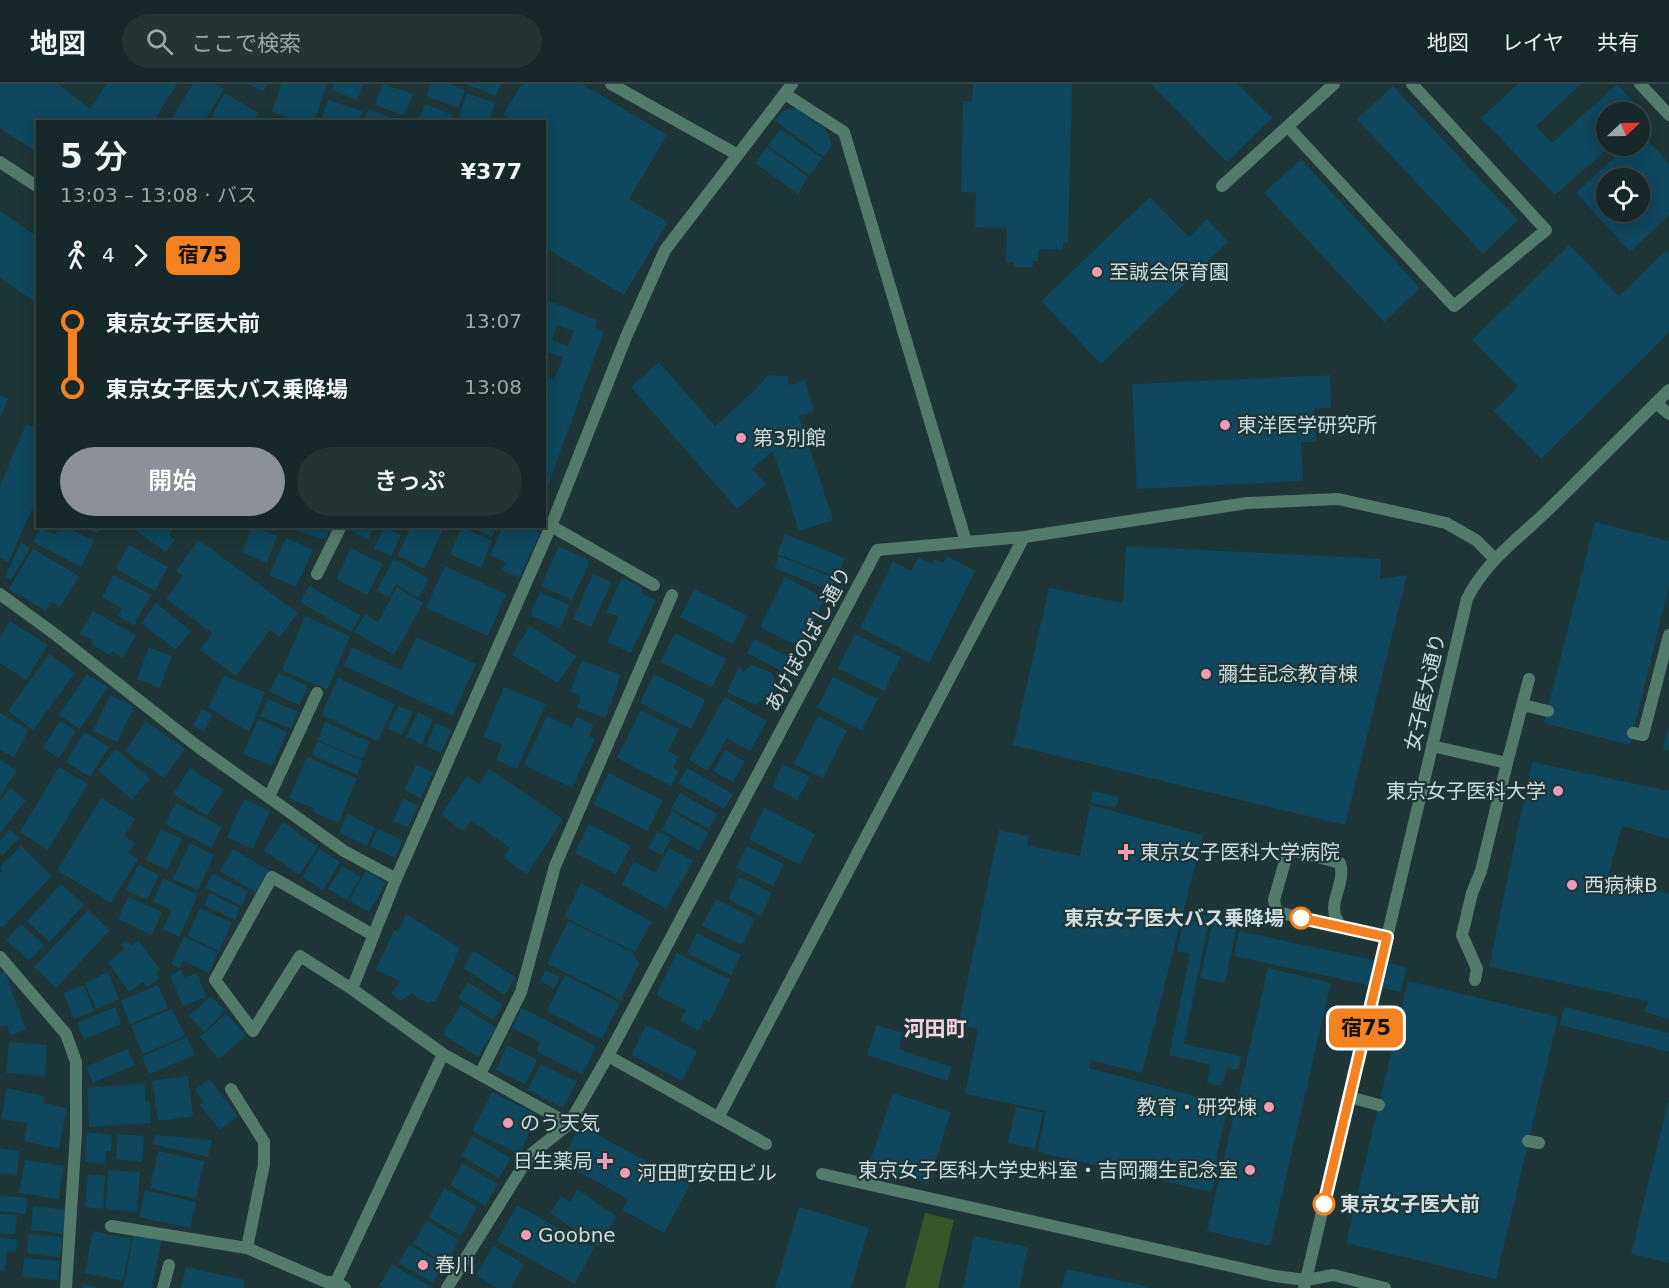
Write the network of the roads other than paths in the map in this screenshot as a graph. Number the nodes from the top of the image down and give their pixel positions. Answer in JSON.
{"nodes":[{"id":1,"x":612,"y":84,"type":"edge"},
{"id":2,"x":1334,"y":84,"type":"edge"},
{"id":3,"x":1412,"y":84,"type":"edge"},
{"id":4,"x":1640,"y":84,"type":"edge"},
{"id":5,"x":789,"y":89,"type":"edge"},
{"id":6,"x":1669,"y":115,"type":"edge"},
{"id":7,"x":1288,"y":127,"type":"junction"},
{"id":8,"x":738,"y":155,"type":"junction"},
{"id":9,"x":0,"y":162,"type":"edge"},
{"id":10,"x":36,"y":186,"type":"edge"},
{"id":11,"x":1222,"y":186,"type":"dead end"},
{"id":12,"x":1669,"y":390,"type":"edge"},
{"id":13,"x":1656,"y":403,"type":"junction"},
{"id":14,"x":1669,"y":414,"type":"edge"},
{"id":15,"x":548,"y":524,"type":"edge"},
{"id":16,"x":340,"y":528,"type":"edge"},
{"id":17,"x":1024,"y":537,"type":"junction"},
{"id":18,"x":966,"y":542,"type":"junction"},
{"id":19,"x":1495,"y":559,"type":"junction"},
{"id":20,"x":317,"y":574,"type":"dead end"},
{"id":21,"x":654,"y":585,"type":"dead end"},
{"id":22,"x":0,"y":594,"type":"edge"},
{"id":23,"x":672,"y":595,"type":"dead end"},
{"id":24,"x":1669,"y":635,"type":"edge"},
{"id":25,"x":1529,"y":679,"type":"dead end"},
{"id":26,"x":317,"y":693,"type":"dead end"},
{"id":27,"x":1522,"y":705,"type":"junction"},
{"id":28,"x":1548,"y":711,"type":"dead end"},
{"id":29,"x":1633,"y":733,"type":"dead end"},
{"id":30,"x":1432,"y":746,"type":"junction"},
{"id":31,"x":1507,"y":763,"type":"junction"},
{"id":32,"x":268,"y":797,"type":"junction"},
{"id":33,"x":396,"y":879,"type":"junction"},
{"id":34,"x":1342,"y":927,"type":"junction"},
{"id":35,"x":373,"y":935,"type":"junction"},
{"id":36,"x":1387,"y":937,"type":"junction"},
{"id":37,"x":0,"y":957,"type":"edge"},
{"id":38,"x":1475,"y":980,"type":"dead end"},
{"id":39,"x":352,"y":989,"type":"junction"},
{"id":40,"x":443,"y":1053,"type":"junction"},
{"id":41,"x":608,"y":1056,"type":"junction"},
{"id":42,"x":480,"y":1074,"type":"junction"},
{"id":43,"x":231,"y":1089,"type":"dead end"},
{"id":44,"x":1349,"y":1097,"type":"junction"},
{"id":45,"x":1378,"y":1105,"type":"dead end"},
{"id":46,"x":719,"y":1116,"type":"junction"},
{"id":47,"x":569,"y":1124,"type":"junction"},
{"id":48,"x":766,"y":1144,"type":"dead end"},
{"id":49,"x":822,"y":1174,"type":"dead end"},
{"id":50,"x":111,"y":1226,"type":"dead end"},
{"id":51,"x":247,"y":1248,"type":"junction"},
{"id":52,"x":169,"y":1265,"type":"dead end"},
{"id":53,"x":1305,"y":1284,"type":"edge"},
{"id":54,"x":341,"y":1285,"type":"edge"},
{"id":55,"x":66,"y":1288,"type":"edge"},
{"id":56,"x":163,"y":1288,"type":"edge"},
{"id":57,"x":447,"y":1288,"type":"edge"},
{"id":58,"x":1385,"y":1288,"type":"edge"}],
"edges":[{"from":1,"to":8,"type":"street"},
{"from":2,"to":7,"type":"street"},
{"from":3,"to":7,"type":"street"},
{"from":4,"to":6,"type":"street"},
{"from":5,"to":8,"type":"street"},
{"from":5,"to":18,"type":"street"},
{"from":7,"to":11,"type":"street"},
{"from":8,"to":15,"type":"street"},
{"from":9,"to":10,"type":"street"},
{"from":12,"to":13,"type":"street","name":"女子医大通り"},
{"from":13,"to":14,"type":"street"},
{"from":13,"to":19,"type":"street","name":"女子医大通り"},
{"from":15,"to":21,"type":"street"},
{"from":15,"to":33,"type":"street"},
{"from":16,"to":20,"type":"street"},
{"from":17,"to":18,"type":"street","name":"あけぼのばし通り"},
{"from":17,"to":19,"type":"street","name":"あけぼのばし通り"},
{"from":17,"to":46,"type":"street"},
{"from":18,"to":41,"type":"street","name":"あけぼのばし通り"},
{"from":19,"to":30,"type":"street","name":"女子医大通り"},
{"from":22,"to":32,"type":"street"},
{"from":23,"to":42,"type":"street"},
{"from":24,"to":29,"type":"street"},
{"from":25,"to":27,"type":"street"},
{"from":26,"to":32,"type":"street"},
{"from":27,"to":28,"type":"street"},
{"from":27,"to":31,"type":"street"},
{"from":30,"to":31,"type":"street"},
{"from":30,"to":36,"type":"street","name":"女子医大通り"},
{"from":31,"to":38,"type":"street"},
{"from":32,"to":33,"type":"street"},
{"from":33,"to":35,"type":"street"},
{"from":34,"to":34,"type":"street"},
{"from":34,"to":36,"type":"street"},
{"from":35,"to":39,"type":"street"},
{"from":35,"to":39,"type":"street"},
{"from":36,"to":44,"type":"street","name":"女子医大通り"},
{"from":37,"to":55,"type":"street"},
{"from":39,"to":40,"type":"street"},
{"from":40,"to":42,"type":"street"},
{"from":40,"to":54,"type":"street"},
{"from":41,"to":46,"type":"street"},
{"from":41,"to":47,"type":"street","name":"あけぼのばし通り"},
{"from":42,"to":47,"type":"street"},
{"from":43,"to":51,"type":"street"},
{"from":44,"to":45,"type":"street"},
{"from":44,"to":53,"type":"street","name":"女子医大通り"},
{"from":46,"to":48,"type":"street"},
{"from":47,"to":57,"type":"street","name":"あけぼのばし通り"},
{"from":49,"to":53,"type":"street"},
{"from":50,"to":51,"type":"street"},
{"from":51,"to":54,"type":"street"},
{"from":52,"to":56,"type":"street"},
{"from":53,"to":58,"type":"street"}]}
